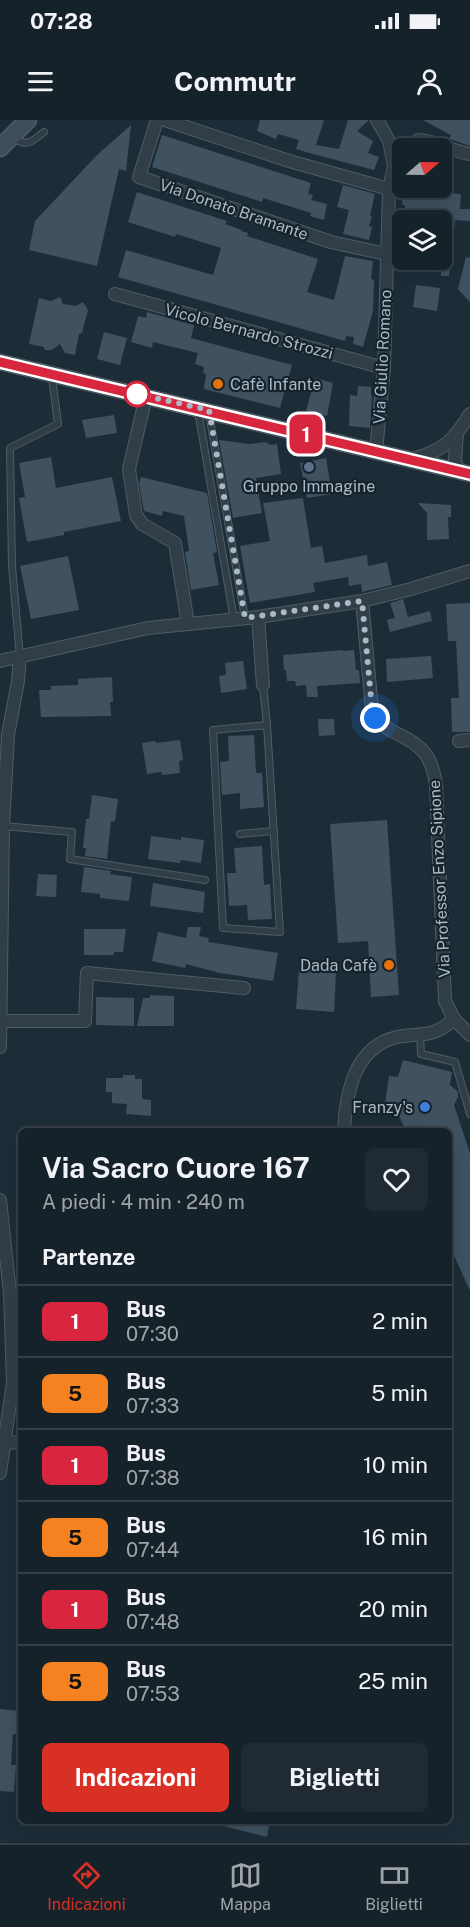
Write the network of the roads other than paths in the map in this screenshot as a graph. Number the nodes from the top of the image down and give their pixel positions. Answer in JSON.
{"nodes":[{"id":1,"x":157,"y":120,"type":"edge"},
{"id":2,"x":165,"y":120,"type":"edge"},
{"id":3,"x":378,"y":120,"type":"edge"},
{"id":4,"x":16,"y":130,"type":"edge"},
{"id":5,"x":44,"y":132,"type":"dead end"},
{"id":6,"x":392,"y":148,"type":"edge"},
{"id":7,"x":452,"y":151,"type":"edge"},
{"id":8,"x":470,"y":154,"type":"edge"},
{"id":9,"x":392,"y":180,"type":"edge"},
{"id":10,"x":389,"y":189,"type":"junction"},
{"id":11,"x":386,"y":254,"type":"junction"},
{"id":12,"x":115,"y":294,"type":"dead end"},
{"id":13,"x":0,"y":362,"type":"edge"},
{"id":14,"x":384,"y":368,"type":"junction"},
{"id":15,"x":52,"y":373,"type":"junction"},
{"id":16,"x":146,"y":396,"type":"junction"},
{"id":17,"x":203,"y":409,"type":"junction"},
{"id":18,"x":470,"y":414,"type":"edge"},
{"id":19,"x":457,"y":434,"type":"junction"},
{"id":20,"x":376,"y":451,"type":"junction"},
{"id":21,"x":413,"y":459,"type":"junction"},
{"id":22,"x":465,"y":470,"type":"edge"},
{"id":23,"x":470,"y":571,"type":"edge"},
{"id":24,"x":362,"y":601,"type":"junction"},
{"id":25,"x":246,"y":618,"type":"junction"},
{"id":26,"x":188,"y":624,"type":"junction"},
{"id":27,"x":20,"y":657,"type":"junction"},
{"id":28,"x":0,"y":662,"type":"edge"},
{"id":29,"x":263,"y":685,"type":"joint"},
{"id":30,"x":267,"y":725,"type":"junction"},
{"id":31,"x":3,"y":791,"type":"edge"},
{"id":32,"x":3,"y":826,"type":"junction"},
{"id":33,"x":274,"y":831,"type":"junction"},
{"id":34,"x":240,"y":834,"type":"dead end"},
{"id":35,"x":206,"y":880,"type":"dead end"},
{"id":36,"x":1,"y":927,"type":"edge"},
{"id":37,"x":244,"y":988,"type":"dead end"},
{"id":38,"x":453,"y":1019,"type":"junction"},
{"id":39,"x":1,"y":1021,"type":"edge"},
{"id":40,"x":420,"y":1035,"type":"junction"},
{"id":41,"x":470,"y":1035,"type":"edge"},
{"id":42,"x":0,"y":1047,"type":"edge"},
{"id":43,"x":467,"y":1098,"type":"edge"},
{"id":44,"x":470,"y":1114,"type":"edge"},
{"id":45,"x":344,"y":1128,"type":"edge"},
{"id":46,"x":0,"y":1200,"type":"edge"},
{"id":47,"x":2,"y":1246,"type":"edge"},
{"id":48,"x":16,"y":1294,"type":"edge"},
{"id":49,"x":16,"y":1331,"type":"edge"},
{"id":50,"x":3,"y":1441,"type":"edge"},
{"id":51,"x":18,"y":1443,"type":"edge"},
{"id":52,"x":0,"y":1473,"type":"edge"}],
"edges":[{"from":1,"to":11,"type":"street","name":"Via Donato Bramante"},
{"from":2,"to":10,"type":"street"},
{"from":3,"to":6,"type":"street"},
{"from":4,"to":5,"type":"lane"},
{"from":7,"to":8,"type":"street"},
{"from":9,"to":10,"type":"street","name":"Via Giulio Romano"},
{"from":10,"to":11,"type":"street","name":"Via Giulio Romano"},
{"from":11,"to":14,"type":"street","name":"Via Giulio Romano"},
{"from":12,"to":14,"type":"street","name":"Vicolo Bernardo Strozzi"},
{"from":13,"to":15,"type":"street"},
{"from":14,"to":20,"type":"street","name":"Via Giulio Romano"},
{"from":15,"to":16,"type":"street"},
{"from":15,"to":27,"type":"lane"},
{"from":16,"to":17,"type":"street"},
{"from":16,"to":26,"type":"street"},
{"from":17,"to":20,"type":"street"},
{"from":17,"to":25,"type":"lane"},
{"from":17,"to":25,"type":"lane"},
{"from":18,"to":19,"type":"street"},
{"from":19,"to":21,"type":"street"},
{"from":19,"to":22,"type":"street"},
{"from":20,"to":21,"type":"street"},
{"from":21,"to":22,"type":"street"},
{"from":23,"to":24,"type":"street"},
{"from":24,"to":25,"type":"street"},
{"from":24,"to":38,"type":"street","name":"Via Professor Enzo Sipione"},
{"from":25,"to":26,"type":"street"},
{"from":25,"to":29,"type":"street"},
{"from":26,"to":27,"type":"street"},
{"from":27,"to":28,"type":"street"},
{"from":27,"to":31,"type":"street"},
{"from":29,"to":30,"type":"lane"},
{"from":30,"to":33,"type":"lane"},
{"from":30,"to":33,"type":"lane"},
{"from":31,"to":32,"type":"street"},
{"from":32,"to":35,"type":"lane"},
{"from":32,"to":36,"type":"street"},
{"from":33,"to":34,"type":"lane"},
{"from":36,"to":39,"type":"street"},
{"from":37,"to":39,"type":"street"},
{"from":38,"to":40,"type":"street"},
{"from":38,"to":41,"type":"street"},
{"from":39,"to":42,"type":"street"},
{"from":40,"to":43,"type":"lane"},
{"from":40,"to":45,"type":"street"},
{"from":43,"to":44,"type":"lane"},
{"from":46,"to":47,"type":"street"},
{"from":47,"to":48,"type":"street"},
{"from":48,"to":49,"type":"street"},
{"from":49,"to":50,"type":"street"},
{"from":50,"to":51,"type":"street"},
{"from":50,"to":52,"type":"street"}]}
